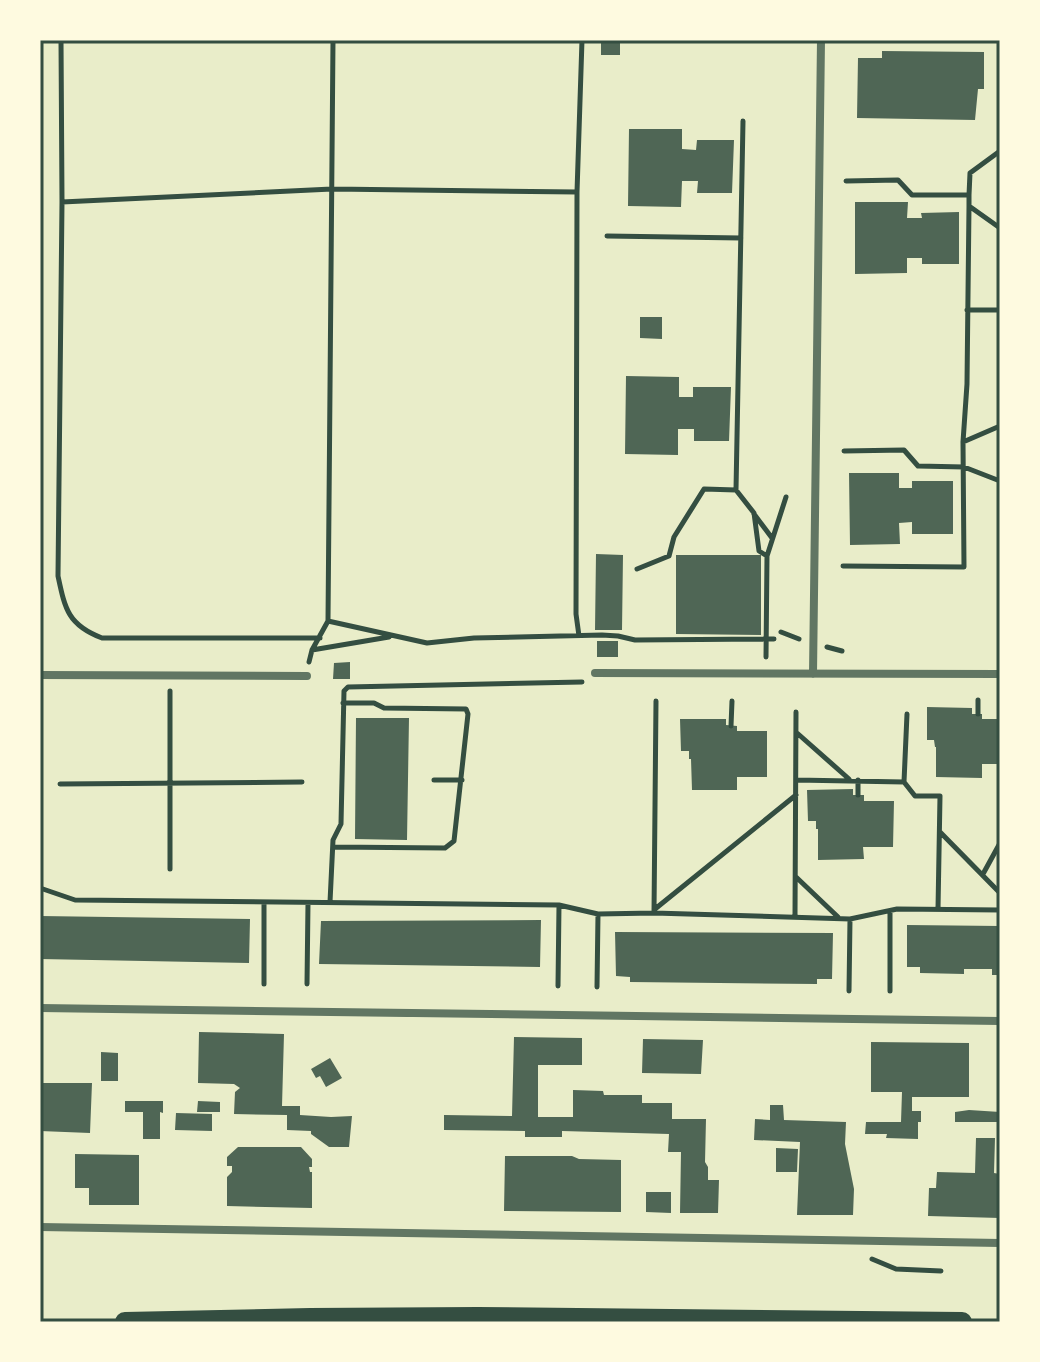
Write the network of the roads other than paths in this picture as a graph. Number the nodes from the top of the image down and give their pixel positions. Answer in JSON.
{"nodes":[{"id":1,"x":821,"y":40,"type":"edge"},
{"id":2,"x":813,"y":674,"type":"junction"},
{"id":3,"x":1000,"y":674,"type":"edge"},
{"id":4,"x":40,"y":675,"type":"edge"},
{"id":5,"x":307,"y":676,"type":"road end"},
{"id":6,"x":595,"y":678,"type":"road end"},
{"id":7,"x":40,"y":1008,"type":"edge"},
{"id":8,"x":1000,"y":1021,"type":"edge"},
{"id":9,"x":40,"y":1227,"type":"edge"},
{"id":10,"x":1000,"y":1243,"type":"edge"},
{"id":11,"x":125,"y":1322,"type":"edge"},
{"id":12,"x":962,"y":1322,"type":"edge"}],
"edges":[{"from":1,"to":2,"type":"street"},
{"from":2,"to":3,"type":"street"},
{"from":2,"to":6,"type":"street"},
{"from":4,"to":5,"type":"street"},
{"from":7,"to":8,"type":"street"},
{"from":9,"to":10,"type":"street"},
{"from":11,"to":12,"type":"main road"}]}
